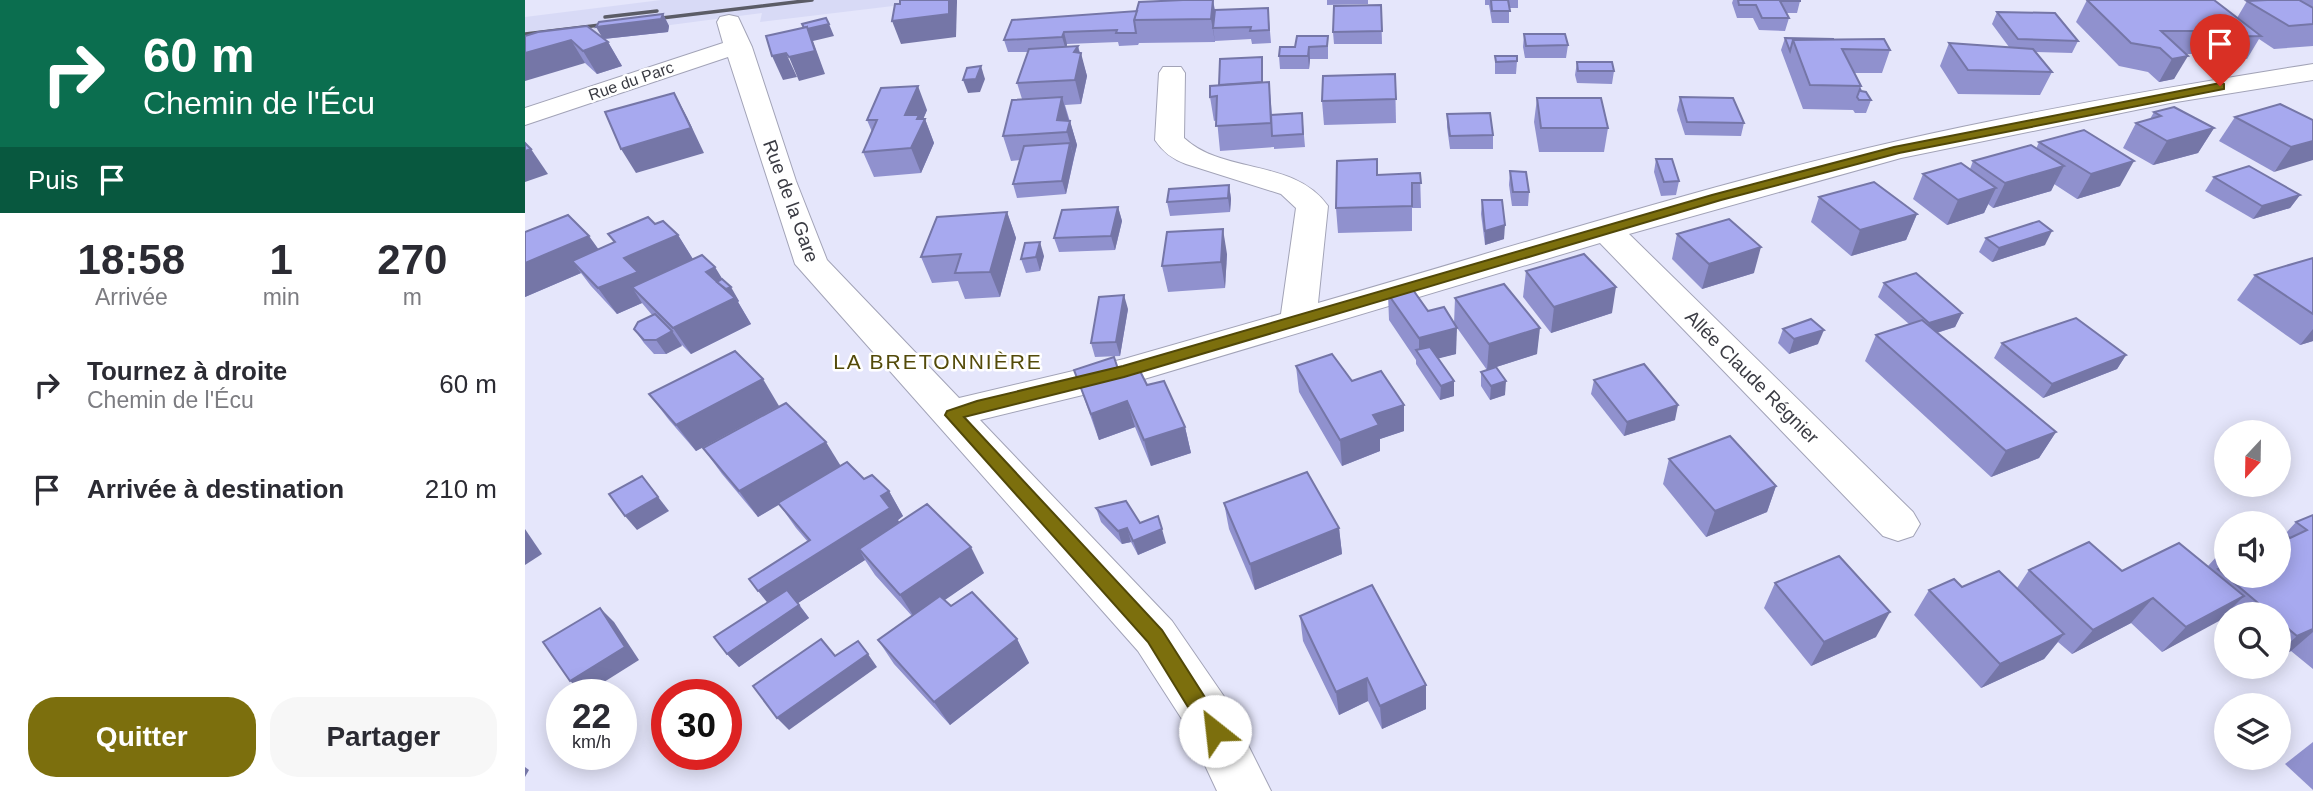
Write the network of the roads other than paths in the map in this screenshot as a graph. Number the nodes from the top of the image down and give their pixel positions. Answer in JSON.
{"nodes":[{"id":1,"x":734,"y":34,"type":"joint"},
{"id":2,"x":1172,"y":72,"type":"dead end"},
{"id":3,"x":2313,"y":72,"type":"edge"},
{"id":4,"x":525,"y":117,"type":"edge"},
{"id":5,"x":1605,"y":230,"type":"junction"},
{"id":6,"x":1298,"y":321,"type":"junction"},
{"id":7,"x":953,"y":415,"type":"junction"},
{"id":8,"x":1898,"y":524,"type":"dead end"},
{"id":9,"x":1244,"y":791,"type":"edge"}],
"edges":[{"from":1,"to":4,"type":"street","name":"Rue du Parc"},
{"from":1,"to":7,"type":"street","name":"Rue de la Gare"},
{"from":2,"to":6,"type":"street"},
{"from":3,"to":5,"type":"street"},
{"from":5,"to":6,"type":"street"},
{"from":5,"to":8,"type":"street","name":"Allée Claude Régnier"},
{"from":6,"to":7,"type":"street"},
{"from":7,"to":9,"type":"street","name":"Rue de la Gare"}]}
